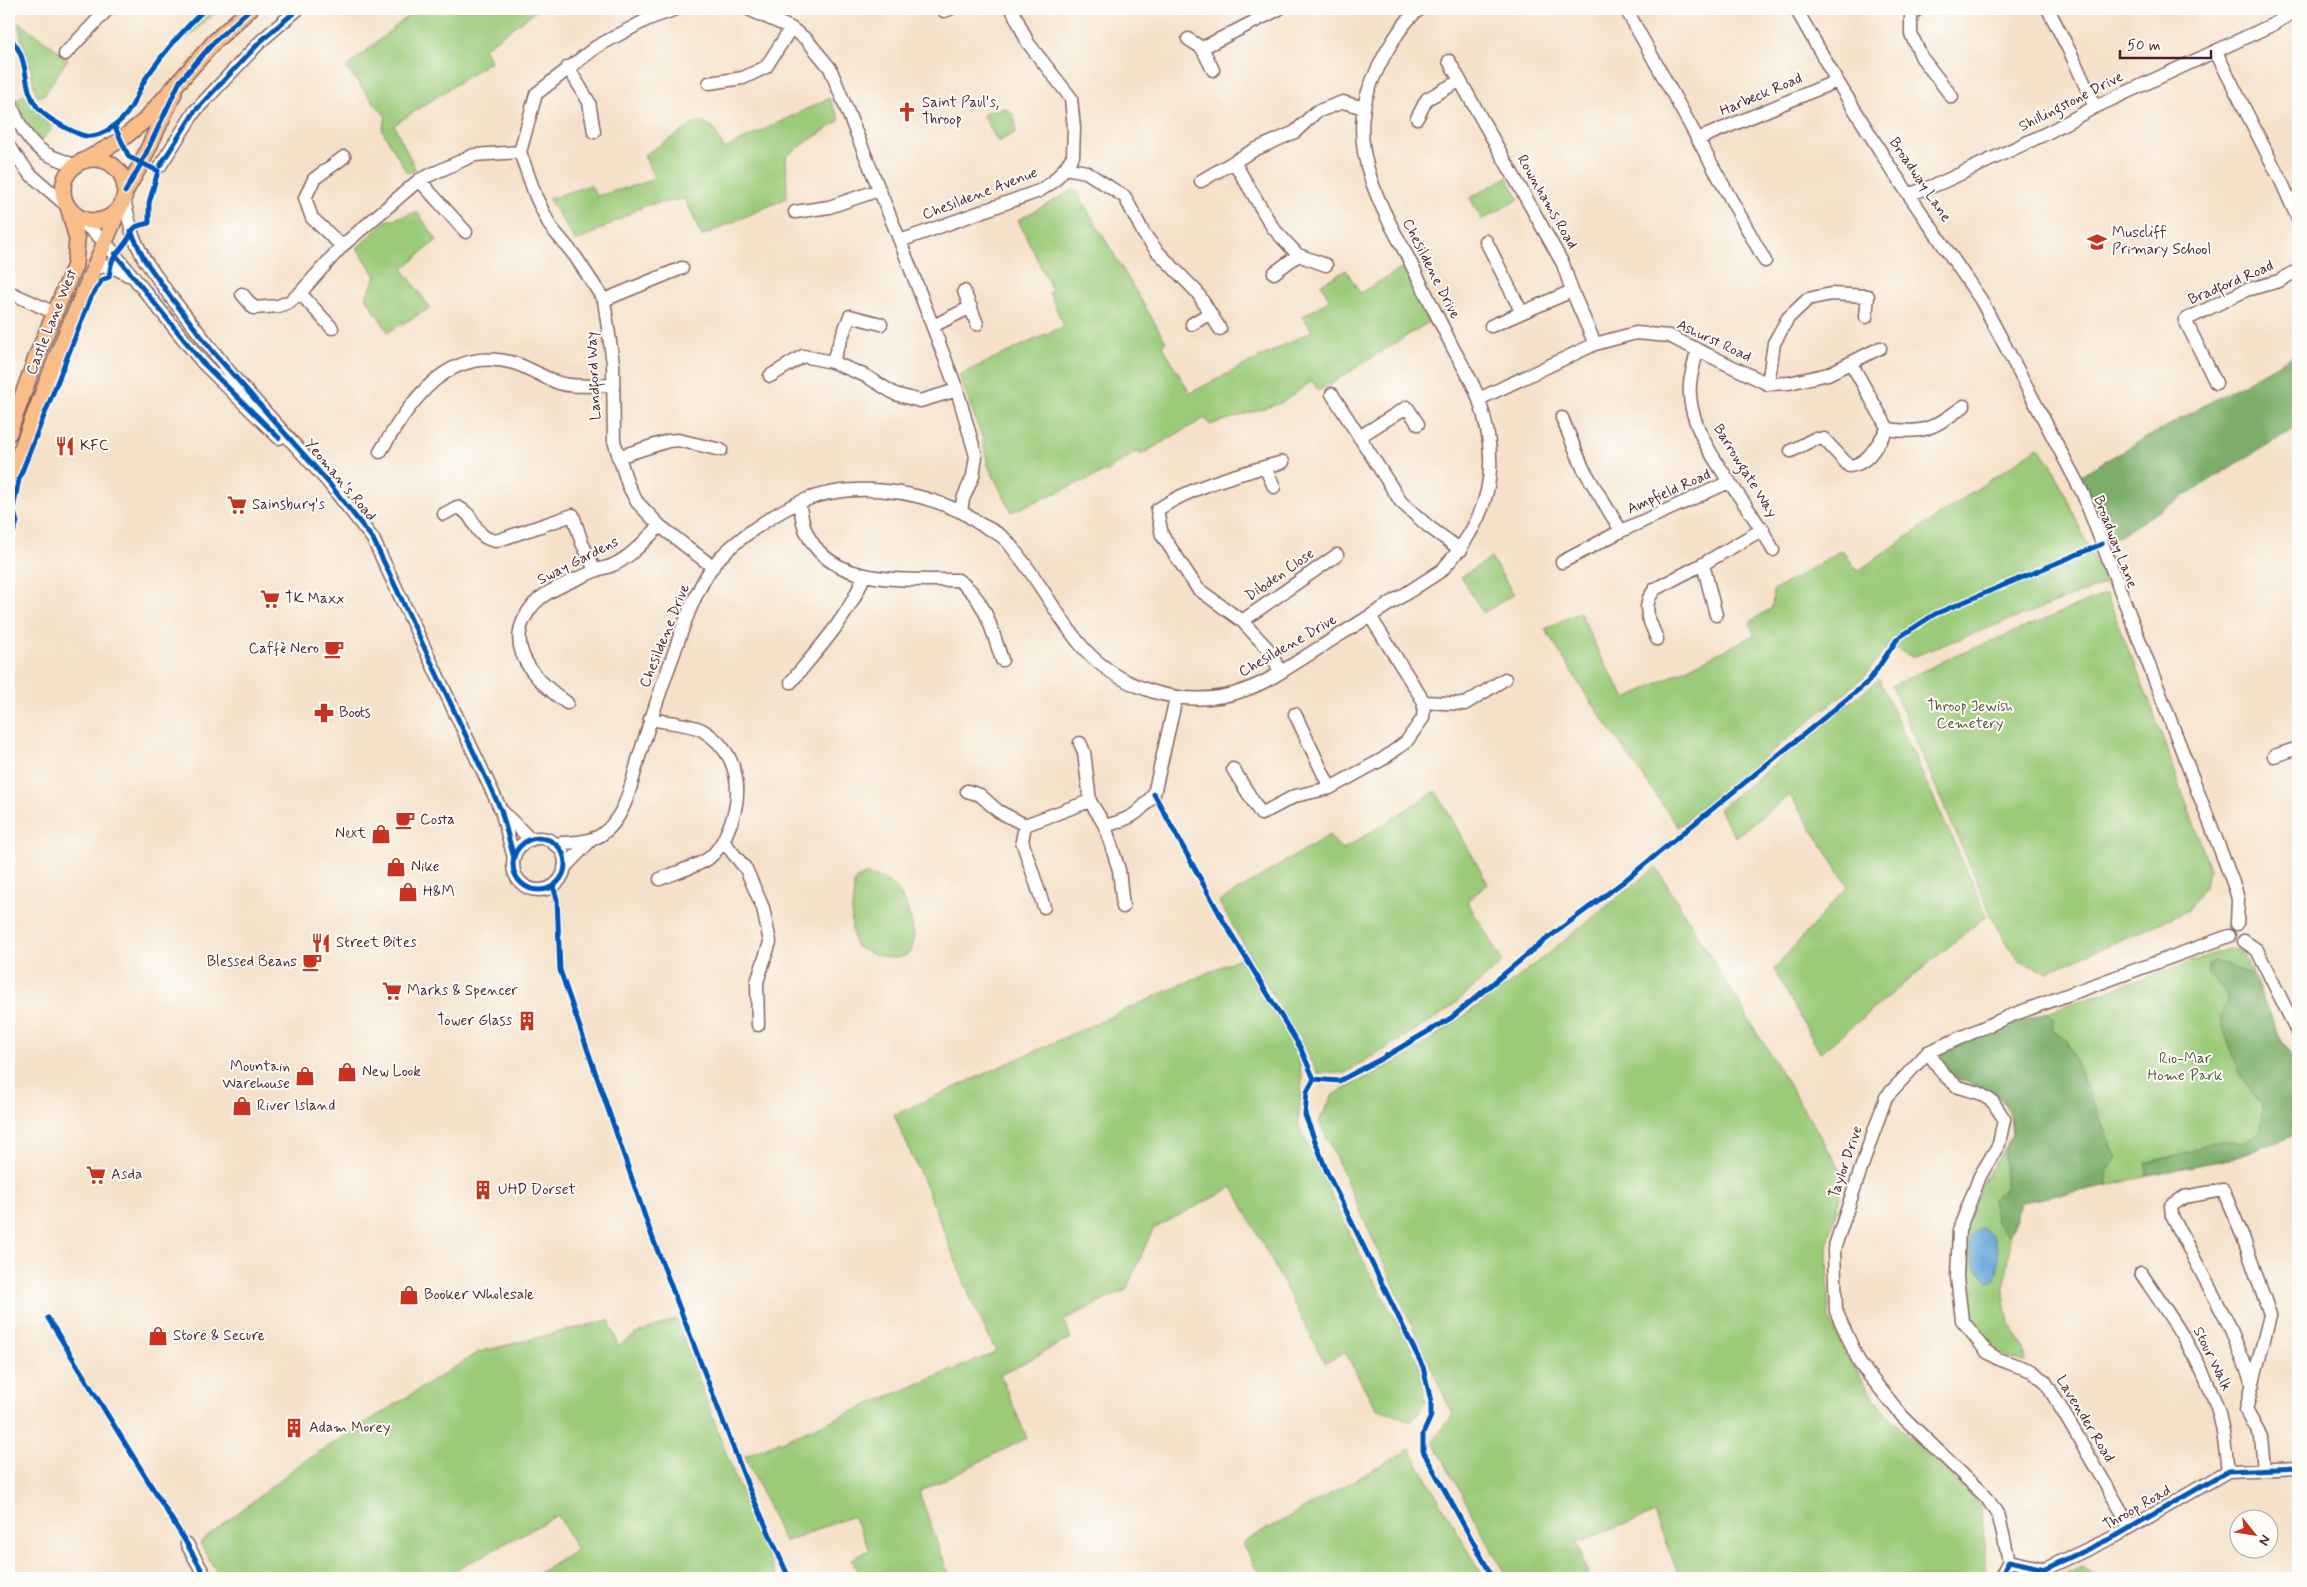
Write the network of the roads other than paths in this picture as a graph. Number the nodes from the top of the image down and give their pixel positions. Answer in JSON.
{"nodes":[{"id":1,"x":108,"y":9,"type":"edge"},
{"id":2,"x":250,"y":9,"type":"edge"},
{"id":3,"x":298,"y":9,"type":"edge"},
{"id":4,"x":676,"y":9,"type":"edge"},
{"id":5,"x":748,"y":9,"type":"edge"},
{"id":6,"x":1012,"y":9,"type":"edge"},
{"id":7,"x":1279,"y":9,"type":"edge"},
{"id":8,"x":1418,"y":9,"type":"edge"},
{"id":9,"x":1626,"y":9,"type":"edge"},
{"id":10,"x":1796,"y":9,"type":"edge"},
{"id":11,"x":2048,"y":9,"type":"edge"},
{"id":12,"x":2298,"y":9,"type":"edge"},
{"id":13,"x":1911,"y":11,"type":"edge"},
{"id":14,"x":791,"y":28,"type":"junction"},
{"id":15,"x":1188,"y":39,"type":"dead end"},
{"id":16,"x":1202,"y":48,"type":"junction"},
{"id":17,"x":2216,"y":52,"type":"junction"},
{"id":18,"x":65,"y":54,"type":"dead end"},
{"id":19,"x":1449,"y":61,"type":"dead end"},
{"id":20,"x":568,"y":67,"type":"junction"},
{"id":21,"x":1213,"y":70,"type":"dead end"},
{"id":22,"x":180,"y":81,"type":"junction"},
{"id":23,"x":1459,"y":81,"type":"junction"},
{"id":24,"x":1836,"y":81,"type":"junction"},
{"id":25,"x":709,"y":83,"type":"dead end"},
{"id":26,"x":9,"y":97,"type":"edge"},
{"id":27,"x":1952,"y":97,"type":"dead end"},
{"id":28,"x":2095,"y":107,"type":"junction"},
{"id":29,"x":1364,"y":108,"type":"junction"},
{"id":30,"x":1417,"y":118,"type":"dead end"},
{"id":31,"x":594,"y":132,"type":"dead end"},
{"id":32,"x":1698,"y":139,"type":"junction"},
{"id":33,"x":9,"y":147,"type":"edge"},
{"id":34,"x":520,"y":152,"type":"junction"},
{"id":35,"x":344,"y":157,"type":"dead end"},
{"id":36,"x":1234,"y":162,"type":"junction"},
{"id":37,"x":80,"y":163,"type":"junction"},
{"id":38,"x":160,"y":166,"type":"dead end"},
{"id":39,"x":1065,"y":168,"type":"junction"},
{"id":40,"x":419,"y":180,"type":"junction"},
{"id":41,"x":1201,"y":181,"type":"dead end"},
{"id":42,"x":879,"y":190,"type":"junction"},
{"id":43,"x":1910,"y":194,"type":"junction"},
{"id":44,"x":122,"y":200,"type":"junction"},
{"id":45,"x":69,"y":210,"type":"junction"},
{"id":46,"x":795,"y":212,"type":"dead end"},
{"id":47,"x":2298,"y":219,"type":"edge"},
{"id":48,"x":466,"y":232,"type":"dead end"},
{"id":49,"x":900,"y":241,"type":"junction"},
{"id":50,"x":1486,"y":241,"type":"dead end"},
{"id":51,"x":105,"y":242,"type":"junction"},
{"id":52,"x":342,"y":246,"type":"junction"},
{"id":53,"x":1298,"y":255,"type":"junction"},
{"id":54,"x":1765,"y":261,"type":"dead end"},
{"id":55,"x":1326,"y":265,"type":"dead end"},
{"id":56,"x":682,"y":268,"type":"dead end"},
{"id":57,"x":94,"y":270,"type":"junction"},
{"id":58,"x":2298,"y":270,"type":"edge"},
{"id":59,"x":1274,"y":273,"type":"dead end"},
{"id":60,"x":132,"y":278,"type":"junction"},
{"id":61,"x":964,"y":291,"type":"dead end"},
{"id":62,"x":1572,"y":291,"type":"junction"},
{"id":63,"x":9,"y":292,"type":"edge"},
{"id":64,"x":300,"y":293,"type":"junction"},
{"id":65,"x":242,"y":294,"type":"dead end"},
{"id":66,"x":604,"y":300,"type":"junction"},
{"id":67,"x":971,"y":307,"type":"junction"},
{"id":68,"x":1521,"y":311,"type":"junction"},
{"id":69,"x":55,"y":313,"type":"junction"},
{"id":70,"x":1210,"y":313,"type":"junction"},
{"id":71,"x":1866,"y":317,"type":"dead end"},
{"id":72,"x":881,"y":324,"type":"dead end"},
{"id":73,"x":977,"y":324,"type":"dead end"},
{"id":74,"x":1192,"y":324,"type":"dead end"},
{"id":75,"x":933,"y":326,"type":"junction"},
{"id":76,"x":1491,"y":326,"type":"dead end"},
{"id":77,"x":332,"y":328,"type":"dead end"},
{"id":78,"x":1220,"y":329,"type":"dead end"},
{"id":79,"x":1595,"y":344,"type":"junction"},
{"id":80,"x":1880,"y":348,"type":"dead end"},
{"id":81,"x":1697,"y":350,"type":"junction"},
{"id":82,"x":832,"y":362,"type":"junction"},
{"id":83,"x":1851,"y":363,"type":"junction"},
{"id":84,"x":770,"y":376,"type":"dead end"},
{"id":85,"x":2216,"y":383,"type":"dead end"},
{"id":86,"x":1768,"y":384,"type":"junction"},
{"id":87,"x":612,"y":385,"type":"junction"},
{"id":88,"x":957,"y":390,"type":"junction"},
{"id":89,"x":1332,"y":394,"type":"dead end"},
{"id":90,"x":1479,"y":399,"type":"junction"},
{"id":91,"x":1964,"y":406,"type":"dead end"},
{"id":92,"x":1562,"y":418,"type":"dead end"},
{"id":93,"x":1418,"y":424,"type":"dead end"},
{"id":94,"x":10,"y":425,"type":"edge"},
{"id":95,"x":1888,"y":428,"type":"junction"},
{"id":96,"x":1359,"y":437,"type":"junction"},
{"id":97,"x":722,"y":450,"type":"dead end"},
{"id":98,"x":1791,"y":451,"type":"dead end"},
{"id":99,"x":380,"y":452,"type":"dead end"},
{"id":100,"x":618,"y":457,"type":"junction"},
{"id":101,"x":1283,"y":462,"type":"dead end"},
{"id":102,"x":1265,"y":467,"type":"junction"},
{"id":103,"x":9,"y":481,"type":"edge"},
{"id":104,"x":1730,"y":482,"type":"junction"},
{"id":105,"x":1274,"y":488,"type":"dead end"},
{"id":106,"x":340,"y":498,"type":"junction"},
{"id":107,"x":799,"y":503,"type":"junction"},
{"id":108,"x":961,"y":512,"type":"junction"},
{"id":109,"x":444,"y":514,"type":"dead end"},
{"id":110,"x":660,"y":526,"type":"junction"},
{"id":111,"x":1763,"y":529,"type":"junction"},
{"id":112,"x":1621,"y":531,"type":"junction"},
{"id":113,"x":1461,"y":550,"type":"junction"},
{"id":114,"x":1773,"y":550,"type":"dead end"},
{"id":115,"x":1337,"y":555,"type":"dead end"},
{"id":116,"x":1562,"y":562,"type":"dead end"},
{"id":117,"x":1703,"y":564,"type":"junction"},
{"id":118,"x":713,"y":566,"type":"junction"},
{"id":119,"x":595,"y":570,"type":"junction"},
{"id":120,"x":864,"y":576,"type":"junction"},
{"id":121,"x":1716,"y":615,"type":"dead end"},
{"id":122,"x":1370,"y":616,"type":"junction"},
{"id":123,"x":1242,"y":621,"type":"junction"},
{"id":124,"x":1657,"y":639,"type":"dead end"},
{"id":125,"x":1002,"y":660,"type":"dead end"},
{"id":126,"x":1280,"y":672,"type":"junction"},
{"id":127,"x":1505,"y":679,"type":"dead end"},
{"id":128,"x":791,"y":682,"type":"dead end"},
{"id":129,"x":1176,"y":698,"type":"junction"},
{"id":130,"x":1424,"y":702,"type":"junction"},
{"id":131,"x":567,"y":703,"type":"dead end"},
{"id":132,"x":1295,"y":714,"type":"dead end"},
{"id":133,"x":650,"y":719,"type":"junction"},
{"id":134,"x":1080,"y":743,"type":"dead end"},
{"id":135,"x":2298,"y":748,"type":"edge"},
{"id":136,"x":2274,"y":756,"type":"dead end"},
{"id":137,"x":1233,"y":769,"type":"dead end"},
{"id":138,"x":1330,"y":788,"type":"junction"},
{"id":139,"x":967,"y":791,"type":"dead end"},
{"id":140,"x":1090,"y":801,"type":"junction"},
{"id":141,"x":501,"y":810,"type":"junction"},
{"id":142,"x":1025,"y":825,"type":"junction"},
{"id":143,"x":1105,"y":826,"type":"junction"},
{"id":144,"x":531,"y":840,"type":"junction"},
{"id":145,"x":591,"y":840,"type":"junction"},
{"id":146,"x":723,"y":841,"type":"junction"},
{"id":147,"x":554,"y":844,"type":"junction"},
{"id":148,"x":514,"y":858,"type":"junction"},
{"id":149,"x":564,"y":868,"type":"junction"},
{"id":150,"x":660,"y":879,"type":"dead end"},
{"id":151,"x":1044,"y":906,"type":"dead end"},
{"id":152,"x":1122,"y":907,"type":"dead end"},
{"id":153,"x":2237,"y":924,"type":"junction"},
{"id":154,"x":2229,"y":936,"type":"junction"},
{"id":155,"x":2244,"y":941,"type":"junction"},
{"id":156,"x":758,"y":1025,"type":"dead end"},
{"id":157,"x":2298,"y":1033,"type":"edge"},
{"id":158,"x":1928,"y":1052,"type":"junction"},
{"id":159,"x":2141,"y":1273,"type":"dead end"},
{"id":160,"x":2253,"y":1385,"type":"dead end"},
{"id":161,"x":2298,"y":1468,"type":"edge"},
{"id":162,"x":2264,"y":1469,"type":"junction"},
{"id":163,"x":2228,"y":1470,"type":"junction"},
{"id":164,"x":2130,"y":1526,"type":"junction"},
{"id":165,"x":187,"y":1544,"type":"dead end"},
{"id":166,"x":2010,"y":1560,"type":"junction"},
{"id":167,"x":206,"y":1578,"type":"edge"},
{"id":168,"x":2000,"y":1578,"type":"edge"}],
"edges":[{"from":1,"to":18,"type":"street"},
{"from":2,"to":22,"type":"main road","name":"Castle Lane West"},
{"from":3,"to":38,"type":"street"},
{"from":4,"to":20,"type":"street"},
{"from":5,"to":14,"type":"street"},
{"from":6,"to":39,"type":"street","name":"Chesildene Avenue"},
{"from":7,"to":16,"type":"street"},
{"from":8,"to":29,"type":"street","name":"Chesildene Drive"},
{"from":9,"to":32,"type":"street"},
{"from":10,"to":24,"type":"street","name":"Broadway Lane"},
{"from":11,"to":28,"type":"street"},
{"from":12,"to":17,"type":"street","name":"Shillingstone Drive"},
{"from":13,"to":27,"type":"street"},
{"from":14,"to":25,"type":"street"},
{"from":14,"to":42,"type":"street"},
{"from":15,"to":16,"type":"street"},
{"from":16,"to":21,"type":"street"},
{"from":17,"to":28,"type":"street","name":"Shillingstone Drive"},
{"from":17,"to":47,"type":"street"},
{"from":19,"to":23,"type":"street","name":"Rownhams Road"},
{"from":20,"to":31,"type":"street"},
{"from":20,"to":34,"type":"street"},
{"from":22,"to":37,"type":"main road","name":"Castle Lane West"},
{"from":22,"to":44,"type":"main road","name":"Castle Lane West"},
{"from":23,"to":30,"type":"street"},
{"from":23,"to":62,"type":"street","name":"Rownhams Road"},
{"from":24,"to":32,"type":"street","name":"Harbeck Road"},
{"from":24,"to":43,"type":"street","name":"Broadway Lane"},
{"from":26,"to":37,"type":"street"},
{"from":28,"to":43,"type":"street","name":"Shillingstone Drive"},
{"from":29,"to":36,"type":"street"},
{"from":29,"to":90,"type":"street","name":"Chesildene Drive"},
{"from":32,"to":54,"type":"street"},
{"from":33,"to":45,"type":"street","name":"Yeoman's Road"},
{"from":34,"to":40,"type":"street"},
{"from":34,"to":66,"type":"street","name":"Landford Way"},
{"from":35,"to":52,"type":"street"},
{"from":36,"to":41,"type":"street"},
{"from":36,"to":53,"type":"street"},
{"from":37,"to":44,"type":"main road"},
{"from":37,"to":45,"type":"main road"},
{"from":39,"to":49,"type":"street","name":"Chesildene Avenue"},
{"from":39,"to":70,"type":"street"},
{"from":40,"to":48,"type":"street"},
{"from":40,"to":52,"type":"street"},
{"from":42,"to":46,"type":"street"},
{"from":42,"to":49,"type":"street"},
{"from":43,"to":153,"type":"street","name":"Broadway Lane"},
{"from":44,"to":45,"type":"main road"},
{"from":44,"to":51,"type":"main road","name":"Castle Lane West"},
{"from":44,"to":106,"type":"street","name":"Yeoman's Road"},
{"from":45,"to":51,"type":"street","name":"Yeoman's Road"},
{"from":45,"to":69,"type":"main road","name":"Castle Lane West"},
{"from":49,"to":75,"type":"street"},
{"from":50,"to":68,"type":"street"},
{"from":51,"to":57,"type":"main road","name":"Castle Lane West"},
{"from":51,"to":60,"type":"street","name":"Yeoman's Road"},
{"from":52,"to":64,"type":"street"},
{"from":53,"to":55,"type":"street"},
{"from":53,"to":59,"type":"street"},
{"from":56,"to":66,"type":"street"},
{"from":57,"to":60,"type":"street","name":"Yeoman's Road"},
{"from":57,"to":103,"type":"main road","name":"Castle Lane West"},
{"from":58,"to":85,"type":"street","name":"Bradford Road"},
{"from":60,"to":106,"type":"street","name":"Yeoman's Road"},
{"from":61,"to":67,"type":"street"},
{"from":62,"to":68,"type":"street"},
{"from":62,"to":79,"type":"street","name":"Rownhams Road"},
{"from":63,"to":69,"type":"street"},
{"from":64,"to":65,"type":"street"},
{"from":64,"to":77,"type":"street"},
{"from":66,"to":87,"type":"street","name":"Landford Way"},
{"from":67,"to":73,"type":"street"},
{"from":67,"to":75,"type":"street"},
{"from":68,"to":76,"type":"street"},
{"from":69,"to":94,"type":"main road","name":"Castle Lane West"},
{"from":70,"to":74,"type":"street"},
{"from":70,"to":78,"type":"street"},
{"from":71,"to":86,"type":"street"},
{"from":72,"to":82,"type":"street"},
{"from":75,"to":88,"type":"street"},
{"from":79,"to":81,"type":"street","name":"Ashurst Road"},
{"from":79,"to":90,"type":"street","name":"Ashurst Road"},
{"from":80,"to":83,"type":"street","name":"Ashurst Road"},
{"from":81,"to":86,"type":"street","name":"Ashurst Road"},
{"from":81,"to":104,"type":"street","name":"Barrowgate Way"},
{"from":82,"to":84,"type":"street"},
{"from":82,"to":88,"type":"street"},
{"from":83,"to":86,"type":"street","name":"Ashurst Road"},
{"from":83,"to":95,"type":"street"},
{"from":87,"to":99,"type":"street"},
{"from":87,"to":100,"type":"street","name":"Landford Way"},
{"from":88,"to":108,"type":"street"},
{"from":89,"to":96,"type":"street"},
{"from":90,"to":113,"type":"street","name":"Chesildene Drive"},
{"from":91,"to":95,"type":"street"},
{"from":92,"to":112,"type":"street","name":"Ampfield Road"},
{"from":93,"to":96,"type":"street"},
{"from":95,"to":98,"type":"street"},
{"from":96,"to":113,"type":"street"},
{"from":97,"to":100,"type":"street"},
{"from":100,"to":110,"type":"street","name":"Landford Way"},
{"from":101,"to":102,"type":"street"},
{"from":102,"to":105,"type":"street"},
{"from":102,"to":123,"type":"street"},
{"from":104,"to":111,"type":"street","name":"Barrowgate Way"},
{"from":104,"to":112,"type":"street","name":"Ampfield Road"},
{"from":106,"to":141,"type":"street","name":"Yeoman's Road"},
{"from":107,"to":108,"type":"street","name":"Chesildene Drive"},
{"from":107,"to":118,"type":"street","name":"Chesildene Drive"},
{"from":107,"to":120,"type":"street"},
{"from":108,"to":129,"type":"street","name":"Chesildene Drive"},
{"from":109,"to":119,"type":"street"},
{"from":110,"to":118,"type":"street","name":"Landford Way"},
{"from":110,"to":119,"type":"street","name":"Sway Gardens"},
{"from":111,"to":114,"type":"street","name":"Barrowgate Way"},
{"from":111,"to":117,"type":"street"},
{"from":112,"to":116,"type":"street","name":"Ampfield Road"},
{"from":113,"to":122,"type":"street","name":"Chesildene Drive"},
{"from":115,"to":123,"type":"street","name":"Dibden Close"},
{"from":117,"to":121,"type":"street"},
{"from":117,"to":124,"type":"street"},
{"from":118,"to":133,"type":"street","name":"Chesildene Drive"},
{"from":119,"to":131,"type":"street","name":"Sway Gardens"},
{"from":120,"to":125,"type":"street"},
{"from":120,"to":128,"type":"street"},
{"from":122,"to":126,"type":"street","name":"Chesildene Drive"},
{"from":122,"to":130,"type":"street"},
{"from":123,"to":126,"type":"street"},
{"from":126,"to":129,"type":"street","name":"Chesildene Drive"},
{"from":127,"to":130,"type":"street"},
{"from":129,"to":143,"type":"street"},
{"from":130,"to":138,"type":"street"},
{"from":132,"to":138,"type":"street"},
{"from":133,"to":145,"type":"street","name":"Chesildene Drive"},
{"from":133,"to":146,"type":"street"},
{"from":134,"to":140,"type":"street"},
{"from":135,"to":136,"type":"street"},
{"from":137,"to":138,"type":"street"},
{"from":139,"to":142,"type":"street"},
{"from":140,"to":142,"type":"street"},
{"from":140,"to":143,"type":"street"},
{"from":141,"to":144,"type":"street","name":"Yeoman's Road"},
{"from":141,"to":148,"type":"street","name":"Yeoman's Road"},
{"from":142,"to":151,"type":"street"},
{"from":143,"to":152,"type":"street"},
{"from":144,"to":147,"type":"street"},
{"from":144,"to":148,"type":"street"},
{"from":145,"to":147,"type":"street"},
{"from":145,"to":149,"type":"street","name":"Chesildene Drive"},
{"from":146,"to":150,"type":"street"},
{"from":146,"to":156,"type":"street"},
{"from":147,"to":149,"type":"street"},
{"from":148,"to":149,"type":"street"},
{"from":153,"to":154,"type":"street"},
{"from":153,"to":155,"type":"street"},
{"from":154,"to":155,"type":"street"},
{"from":154,"to":158,"type":"street","name":"Taylor Drive"},
{"from":155,"to":157,"type":"street"},
{"from":158,"to":164,"type":"street","name":"Lavender Road"},
{"from":158,"to":166,"type":"street","name":"Taylor Drive"},
{"from":159,"to":163,"type":"street","name":"Stour Walk"},
{"from":160,"to":162,"type":"street"},
{"from":161,"to":162,"type":"street","name":"Throop Road"},
{"from":162,"to":163,"type":"street","name":"Throop Road"},
{"from":163,"to":164,"type":"street","name":"Throop Road"},
{"from":164,"to":166,"type":"street","name":"Throop Road"},
{"from":165,"to":167,"type":"street"},
{"from":166,"to":168,"type":"street"}]}
